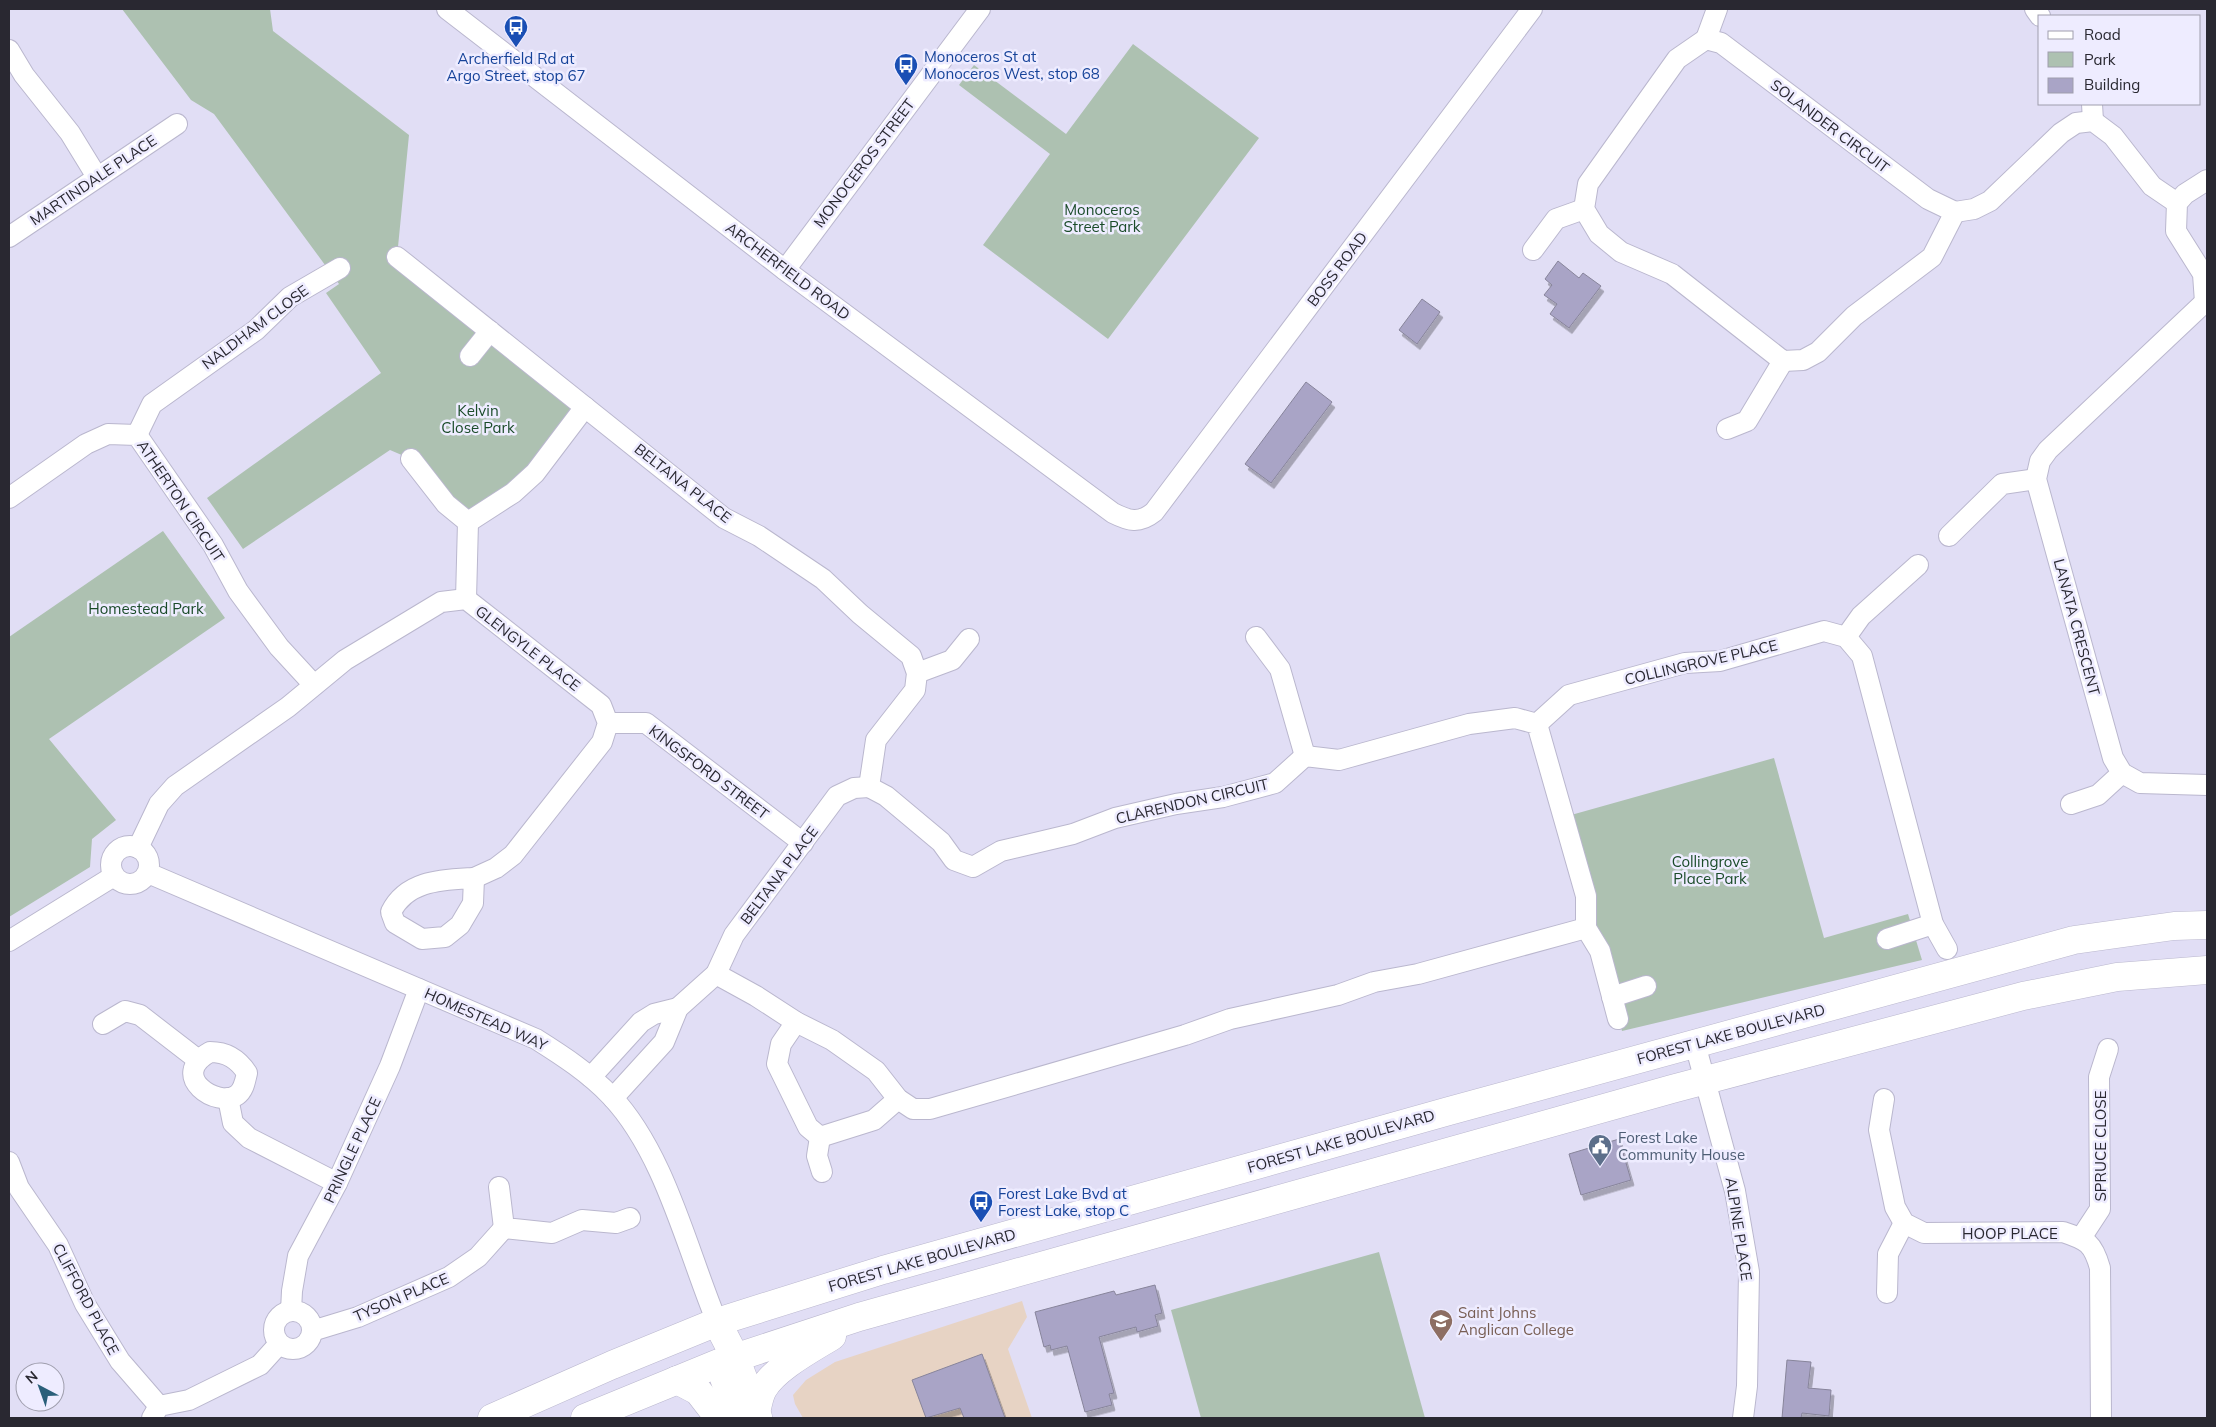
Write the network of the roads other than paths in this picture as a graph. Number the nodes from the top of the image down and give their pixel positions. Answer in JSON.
{"nodes":[{"id":1,"x":447,"y":9,"type":"edge"},
{"id":2,"x":980,"y":9,"type":"edge"},
{"id":3,"x":1532,"y":9,"type":"edge"},
{"id":4,"x":1717,"y":9,"type":"edge"},
{"id":5,"x":1706,"y":39,"type":"junction"},
{"id":6,"x":9,"y":50,"type":"edge"},
{"id":7,"x":2093,"y":113,"type":"edge"},
{"id":8,"x":177,"y":124,"type":"dead end"},
{"id":9,"x":97,"y":177,"type":"junction"},
{"id":10,"x":2207,"y":180,"type":"edge"},
{"id":11,"x":2176,"y":203,"type":"junction"},
{"id":12,"x":1584,"y":209,"type":"junction"},
{"id":13,"x":1955,"y":212,"type":"junction"},
{"id":14,"x":9,"y":237,"type":"edge"},
{"id":15,"x":1533,"y":250,"type":"dead end"},
{"id":16,"x":397,"y":257,"type":"dead end"},
{"id":17,"x":340,"y":268,"type":"dead end"},
{"id":18,"x":785,"y":270,"type":"junction"},
{"id":19,"x":2206,"y":303,"type":"edge"},
{"id":20,"x":490,"y":331,"type":"junction"},
{"id":21,"x":470,"y":356,"type":"dead end"},
{"id":22,"x":1783,"y":361,"type":"junction"},
{"id":23,"x":585,"y":407,"type":"junction"},
{"id":24,"x":1728,"y":429,"type":"dead end"},
{"id":25,"x":137,"y":435,"type":"junction"},
{"id":26,"x":412,"y":459,"type":"dead end"},
{"id":27,"x":2036,"y":479,"type":"junction"},
{"id":28,"x":9,"y":498,"type":"edge"},
{"id":29,"x":468,"y":522,"type":"junction"},
{"id":30,"x":1135,"y":522,"type":"joint"},
{"id":31,"x":1949,"y":536,"type":"dead end"},
{"id":32,"x":1918,"y":565,"type":"dead end"},
{"id":33,"x":466,"y":600,"type":"junction"},
{"id":34,"x":1256,"y":637,"type":"dead end"},
{"id":35,"x":1846,"y":637,"type":"junction"},
{"id":36,"x":969,"y":639,"type":"dead end"},
{"id":37,"x":917,"y":673,"type":"junction"},
{"id":38,"x":314,"y":686,"type":"junction"},
{"id":39,"x":608,"y":723,"type":"junction"},
{"id":40,"x":1537,"y":724,"type":"junction"},
{"id":41,"x":1305,"y":756,"type":"junction"},
{"id":42,"x":2122,"y":772,"type":"junction"},
{"id":43,"x":2207,"y":785,"type":"edge"},
{"id":44,"x":869,"y":787,"type":"junction"},
{"id":45,"x":2071,"y":804,"type":"dead end"},
{"id":46,"x":803,"y":843,"type":"junction"},
{"id":47,"x":138,"y":848,"type":"junction"},
{"id":48,"x":148,"y":873,"type":"junction"},
{"id":49,"x":114,"y":876,"type":"junction"},
{"id":50,"x":474,"y":878,"type":"dead end"},
{"id":51,"x":1933,"y":924,"type":"junction"},
{"id":52,"x":2207,"y":925,"type":"edge"},
{"id":53,"x":1586,"y":928,"type":"junction"},
{"id":54,"x":1887,"y":939,"type":"dead end"},
{"id":55,"x":9,"y":941,"type":"edge"},
{"id":56,"x":1947,"y":949,"type":"dead end"},
{"id":57,"x":2207,"y":970,"type":"edge"},
{"id":58,"x":716,"y":974,"type":"junction"},
{"id":59,"x":1646,"y":986,"type":"dead end"},
{"id":60,"x":419,"y":989,"type":"junction"},
{"id":61,"x":1612,"y":997,"type":"junction"},
{"id":62,"x":678,"y":1008,"type":"junction"},
{"id":63,"x":1618,"y":1019,"type":"dead end"},
{"id":64,"x":796,"y":1022,"type":"junction"},
{"id":65,"x":103,"y":1024,"type":"dead end"},
{"id":66,"x":1695,"y":1044,"type":"junction"},
{"id":67,"x":2108,"y":1049,"type":"dead end"},
{"id":68,"x":197,"y":1059,"type":"junction"},
{"id":69,"x":591,"y":1076,"type":"junction"},
{"id":70,"x":1705,"y":1080,"type":"junction"},
{"id":71,"x":228,"y":1098,"type":"junction"},
{"id":72,"x":612,"y":1098,"type":"junction"},
{"id":73,"x":898,"y":1099,"type":"junction"},
{"id":74,"x":1884,"y":1099,"type":"dead end"},
{"id":75,"x":820,"y":1137,"type":"junction"},
{"id":76,"x":9,"y":1162,"type":"edge"},
{"id":77,"x":822,"y":1172,"type":"dead end"},
{"id":78,"x":338,"y":1183,"type":"junction"},
{"id":79,"x":499,"y":1187,"type":"dead end"},
{"id":80,"x":14,"y":1191,"type":"edge"},
{"id":81,"x":630,"y":1218,"type":"dead end"},
{"id":82,"x":1904,"y":1223,"type":"junction"},
{"id":83,"x":504,"y":1228,"type":"junction"},
{"id":84,"x":2081,"y":1238,"type":"junction"},
{"id":85,"x":1887,"y":1292,"type":"dead end"},
{"id":86,"x":291,"y":1311,"type":"junction"},
{"id":87,"x":859,"y":1318,"type":"junction"},
{"id":88,"x":717,"y":1322,"type":"junction"},
{"id":89,"x":312,"y":1331,"type":"junction"},
{"id":90,"x":279,"y":1344,"type":"junction"},
{"id":91,"x":727,"y":1360,"type":"junction"},
{"id":92,"x":677,"y":1380,"type":"junction"},
{"id":93,"x":156,"y":1412,"type":"edge"},
{"id":94,"x":751,"y":1416,"type":"edge"},
{"id":95,"x":492,"y":1418,"type":"edge"},
{"id":96,"x":586,"y":1418,"type":"edge"},
{"id":97,"x":719,"y":1418,"type":"edge"},
{"id":98,"x":1743,"y":1418,"type":"edge"},
{"id":99,"x":2101,"y":1418,"type":"edge"}],
"edges":[{"from":1,"to":18,"type":"street","name":"ARCHERFIELD ROAD"},
{"from":2,"to":18,"type":"street","name":"MONOCEROS STREET"},
{"from":3,"to":30,"type":"street","name":"BOSS ROAD"},
{"from":4,"to":5,"type":"street"},
{"from":5,"to":12,"type":"street"},
{"from":5,"to":13,"type":"street","name":"SOLANDER CIRCUIT"},
{"from":6,"to":9,"type":"street"},
{"from":7,"to":11,"type":"street"},
{"from":7,"to":13,"type":"street"},
{"from":8,"to":9,"type":"street","name":"MARTINDALE PLACE"},
{"from":9,"to":14,"type":"street","name":"MARTINDALE PLACE"},
{"from":10,"to":11,"type":"street"},
{"from":11,"to":19,"type":"street"},
{"from":12,"to":15,"type":"street"},
{"from":12,"to":22,"type":"street"},
{"from":13,"to":22,"type":"street"},
{"from":16,"to":20,"type":"street","name":"BELTANA PLACE"},
{"from":17,"to":25,"type":"street","name":"NALDHAM CLOSE"},
{"from":18,"to":30,"type":"street","name":"ARCHERFIELD ROAD"},
{"from":19,"to":27,"type":"street"},
{"from":20,"to":21,"type":"street"},
{"from":20,"to":23,"type":"street","name":"BELTANA PLACE"},
{"from":22,"to":24,"type":"street"},
{"from":23,"to":29,"type":"street"},
{"from":23,"to":37,"type":"street","name":"BELTANA PLACE"},
{"from":25,"to":28,"type":"street","name":"ATHERTON CIRCUIT"},
{"from":25,"to":38,"type":"street","name":"ATHERTON CIRCUIT"},
{"from":26,"to":29,"type":"street"},
{"from":27,"to":31,"type":"street"},
{"from":27,"to":42,"type":"street","name":"LANATA CRESCENT"},
{"from":29,"to":33,"type":"street"},
{"from":32,"to":35,"type":"street"},
{"from":33,"to":38,"type":"street","name":"GLENGYLE PLACE"},
{"from":33,"to":39,"type":"street","name":"GLENGYLE PLACE"},
{"from":34,"to":41,"type":"street"},
{"from":35,"to":40,"type":"street","name":"COLLINGROVE PLACE"},
{"from":35,"to":51,"type":"street"},
{"from":36,"to":37,"type":"street"},
{"from":37,"to":44,"type":"street"},
{"from":38,"to":47,"type":"street","name":"GLENGYLE PLACE"},
{"from":39,"to":46,"type":"street","name":"KINGSFORD STREET"},
{"from":39,"to":50,"type":"street"},
{"from":40,"to":41,"type":"street"},
{"from":40,"to":53,"type":"street"},
{"from":41,"to":44,"type":"street","name":"CLARENDON CIRCUIT"},
{"from":42,"to":43,"type":"street"},
{"from":42,"to":45,"type":"street"},
{"from":44,"to":46,"type":"street","name":"BELTANA PLACE"},
{"from":46,"to":58,"type":"street","name":"BELTANA PLACE"},
{"from":47,"to":48,"type":"street"},
{"from":47,"to":49,"type":"street"},
{"from":48,"to":49,"type":"street"},
{"from":48,"to":60,"type":"street","name":"HOMESTEAD WAY"},
{"from":49,"to":55,"type":"street"},
{"from":51,"to":54,"type":"street"},
{"from":51,"to":56,"type":"street"},
{"from":52,"to":66,"type":"main road","name":"FOREST LAKE BOULEVARD"},
{"from":53,"to":61,"type":"street"},
{"from":53,"to":73,"type":"street"},
{"from":57,"to":70,"type":"main road"},
{"from":58,"to":62,"type":"street","name":"BELTANA PLACE"},
{"from":58,"to":64,"type":"street"},
{"from":59,"to":61,"type":"street"},
{"from":60,"to":69,"type":"street","name":"HOMESTEAD WAY"},
{"from":60,"to":78,"type":"street","name":"PRINGLE PLACE"},
{"from":61,"to":63,"type":"street"},
{"from":62,"to":69,"type":"street","name":"BELTANA PLACE"},
{"from":62,"to":72,"type":"street","name":"BELTANA PLACE"},
{"from":64,"to":73,"type":"street"},
{"from":64,"to":75,"type":"street"},
{"from":65,"to":68,"type":"street"},
{"from":66,"to":70,"type":"street","name":"ALPINE PLACE"},
{"from":66,"to":88,"type":"main road","name":"FOREST LAKE BOULEVARD"},
{"from":67,"to":84,"type":"street","name":"SPRUCE CLOSE"},
{"from":68,"to":71,"type":"street"},
{"from":68,"to":71,"type":"street"},
{"from":69,"to":72,"type":"street","name":"HOMESTEAD WAY"},
{"from":70,"to":87,"type":"main road"},
{"from":70,"to":98,"type":"street","name":"ALPINE PLACE"},
{"from":71,"to":78,"type":"street"},
{"from":72,"to":88,"type":"street","name":"HOMESTEAD WAY"},
{"from":73,"to":75,"type":"street"},
{"from":74,"to":82,"type":"street"},
{"from":75,"to":77,"type":"street"},
{"from":76,"to":80,"type":"street","name":"CLIFFORD PLACE"},
{"from":78,"to":86,"type":"street","name":"PRINGLE PLACE"},
{"from":79,"to":83,"type":"street"},
{"from":80,"to":93,"type":"street","name":"CLIFFORD PLACE"},
{"from":81,"to":83,"type":"street"},
{"from":82,"to":84,"type":"street","name":"HOOP PLACE"},
{"from":82,"to":85,"type":"street"},
{"from":83,"to":89,"type":"street","name":"TYSON PLACE"},
{"from":84,"to":99,"type":"street"},
{"from":86,"to":89,"type":"street"},
{"from":86,"to":90,"type":"street"},
{"from":87,"to":91,"type":"main road"},
{"from":87,"to":94,"type":"main road"},
{"from":88,"to":91,"type":"main road"},
{"from":88,"to":95,"type":"main road","name":"FOREST LAKE BOULEVARD"},
{"from":89,"to":90,"type":"street"},
{"from":90,"to":93,"type":"street"},
{"from":91,"to":92,"type":"main road"},
{"from":91,"to":94,"type":"main road"},
{"from":92,"to":96,"type":"main road"},
{"from":92,"to":97,"type":"main road"}]}
